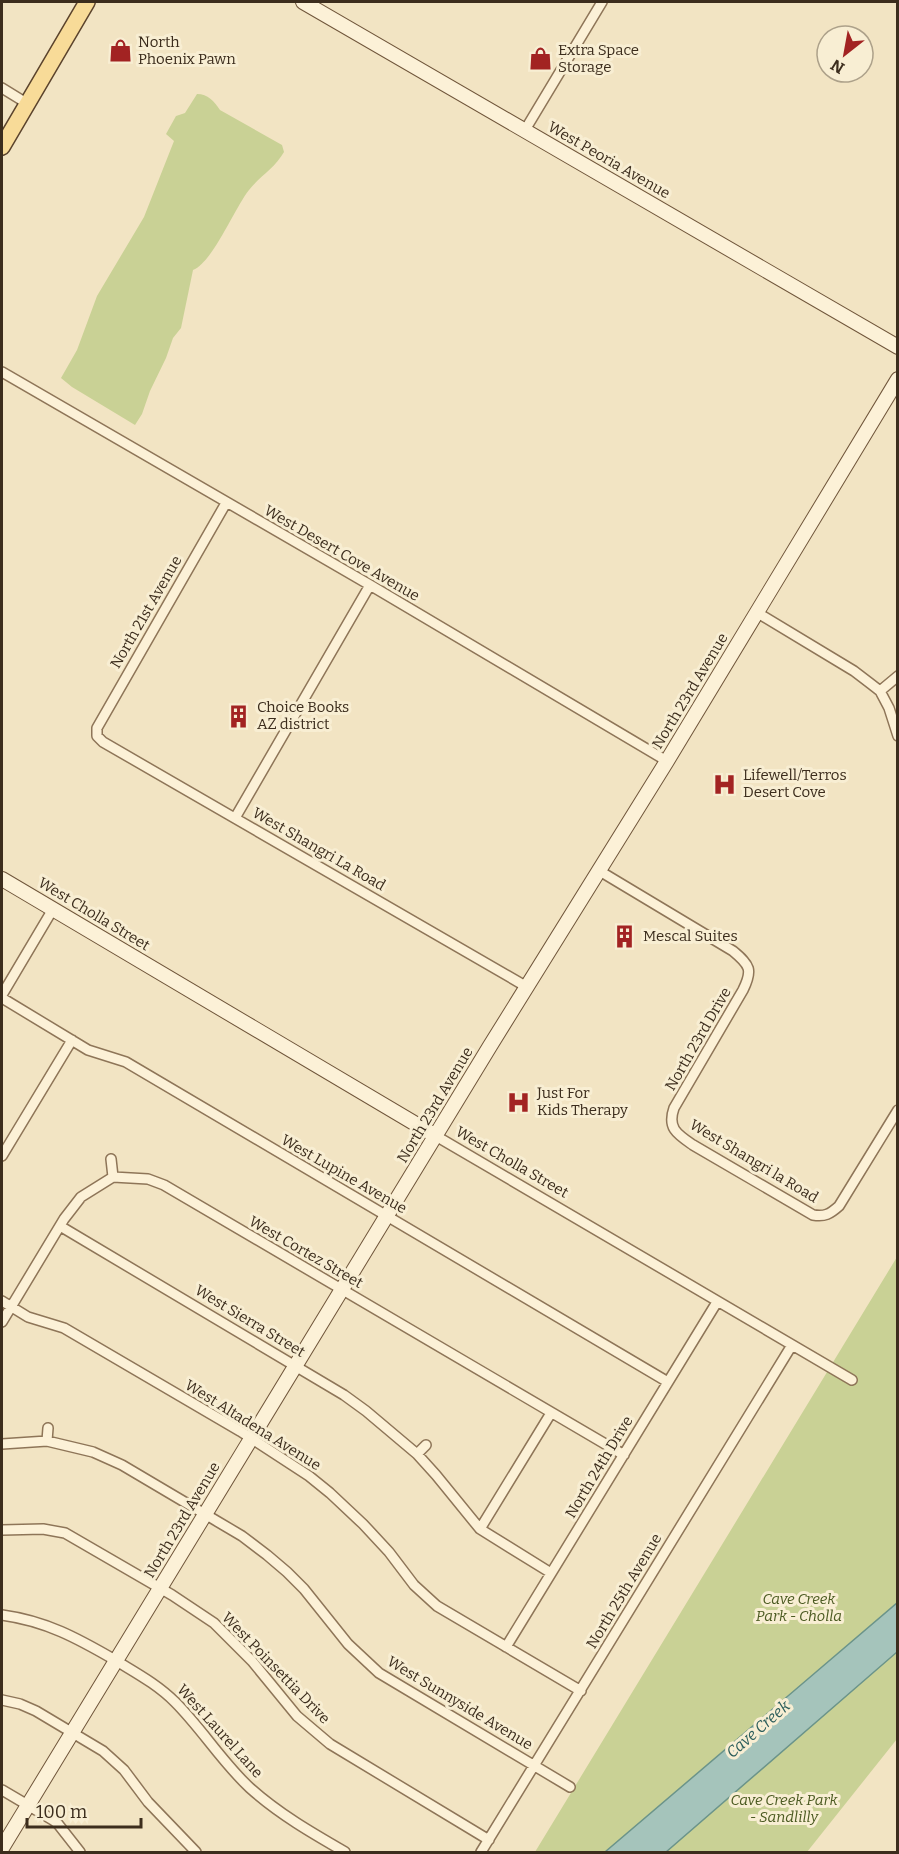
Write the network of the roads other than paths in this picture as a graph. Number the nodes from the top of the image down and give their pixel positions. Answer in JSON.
{"nodes":[{"id":1,"x":87,"y":2,"type":"edge"},
{"id":2,"x":303,"y":2,"type":"edge"},
{"id":3,"x":603,"y":2,"type":"edge"},
{"id":4,"x":2,"y":88,"type":"edge"},
{"id":5,"x":28,"y":104,"type":"junction"},
{"id":6,"x":525,"y":130,"type":"junction"},
{"id":7,"x":2,"y":147,"type":"edge"},
{"id":8,"x":897,"y":346,"type":"edge"},
{"id":9,"x":2,"y":372,"type":"edge"},
{"id":10,"x":897,"y":379,"type":"edge"},
{"id":11,"x":226,"y":503,"type":"junction"},
{"id":12,"x":370,"y":585,"type":"junction"},
{"id":13,"x":756,"y":612,"type":"junction"},
{"id":14,"x":897,"y":676,"type":"edge"},
{"id":15,"x":880,"y":692,"type":"junction"},
{"id":16,"x":97,"y":736,"type":"joint"},
{"id":17,"x":897,"y":736,"type":"edge"},
{"id":18,"x":667,"y":761,"type":"junction"},
{"id":19,"x":235,"y":818,"type":"junction"},
{"id":20,"x":598,"y":870,"type":"junction"},
{"id":21,"x":2,"y":879,"type":"edge"},
{"id":22,"x":53,"y":909,"type":"junction"},
{"id":23,"x":527,"y":987,"type":"junction"},
{"id":24,"x":2,"y":997,"type":"edge"},
{"id":25,"x":72,"y":1040,"type":"junction"},
{"id":26,"x":897,"y":1110,"type":"edge"},
{"id":27,"x":672,"y":1127,"type":"joint"},
{"id":28,"x":436,"y":1136,"type":"junction"},
{"id":29,"x":2,"y":1156,"type":"edge"},
{"id":30,"x":111,"y":1159,"type":"dead end"},
{"id":31,"x":113,"y":1177,"type":"junction"},
{"id":32,"x":387,"y":1216,"type":"junction"},
{"id":33,"x":60,"y":1226,"type":"junction"},
{"id":34,"x":342,"y":1290,"type":"junction"},
{"id":35,"x":2,"y":1301,"type":"edge"},
{"id":36,"x":717,"y":1302,"type":"junction"},
{"id":37,"x":11,"y":1306,"type":"junction"},
{"id":38,"x":2,"y":1322,"type":"edge"},
{"id":39,"x":792,"y":1345,"type":"junction"},
{"id":40,"x":297,"y":1365,"type":"junction"},
{"id":41,"x":852,"y":1380,"type":"dead end"},
{"id":42,"x":668,"y":1382,"type":"junction"},
{"id":43,"x":550,"y":1413,"type":"junction"},
{"id":44,"x":48,"y":1428,"type":"dead end"},
{"id":45,"x":252,"y":1439,"type":"junction"},
{"id":46,"x":47,"y":1442,"type":"junction"},
{"id":47,"x":2,"y":1444,"type":"edge"},
{"id":48,"x":426,"y":1444,"type":"dead end"},
{"id":49,"x":417,"y":1454,"type":"junction"},
{"id":50,"x":624,"y":1455,"type":"junction"},
{"id":51,"x":205,"y":1514,"type":"junction"},
{"id":52,"x":480,"y":1529,"type":"junction"},
{"id":53,"x":2,"y":1530,"type":"edge"},
{"id":54,"x":551,"y":1573,"type":"junction"},
{"id":55,"x":160,"y":1588,"type":"junction"},
{"id":56,"x":2,"y":1616,"type":"edge"},
{"id":57,"x":506,"y":1647,"type":"junction"},
{"id":58,"x":116,"y":1661,"type":"junction"},
{"id":59,"x":581,"y":1691,"type":"junction"},
{"id":60,"x":2,"y":1700,"type":"edge"},
{"id":61,"x":72,"y":1732,"type":"junction"},
{"id":62,"x":535,"y":1766,"type":"junction"},
{"id":63,"x":570,"y":1787,"type":"dead end"},
{"id":64,"x":2,"y":1790,"type":"edge"},
{"id":65,"x":28,"y":1805,"type":"junction"},
{"id":66,"x":489,"y":1840,"type":"junction"},
{"id":67,"x":2,"y":1848,"type":"edge"},
{"id":68,"x":80,"y":1852,"type":"edge"},
{"id":69,"x":196,"y":1852,"type":"edge"},
{"id":70,"x":345,"y":1852,"type":"edge"},
{"id":71,"x":481,"y":1852,"type":"edge"}],
"edges":[{"from":1,"to":5,"type":"main road"},
{"from":2,"to":6,"type":"street","name":"West Peoria Avenue"},
{"from":3,"to":6,"type":"street"},
{"from":4,"to":5,"type":"street"},
{"from":5,"to":7,"type":"main road"},
{"from":6,"to":8,"type":"street","name":"West Peoria Avenue"},
{"from":9,"to":11,"type":"street","name":"West Desert Cove Avenue"},
{"from":10,"to":13,"type":"street","name":"North 23rd Avenue"},
{"from":11,"to":12,"type":"street","name":"West Desert Cove Avenue"},
{"from":11,"to":16,"type":"street","name":"North 21st Avenue"},
{"from":12,"to":18,"type":"street","name":"West Desert Cove Avenue"},
{"from":12,"to":19,"type":"street"},
{"from":13,"to":15,"type":"street"},
{"from":13,"to":18,"type":"street","name":"North 23rd Avenue"},
{"from":14,"to":15,"type":"street"},
{"from":15,"to":17,"type":"street"},
{"from":16,"to":19,"type":"street","name":"West Shangri La Road"},
{"from":18,"to":20,"type":"street","name":"North 23rd Avenue"},
{"from":19,"to":23,"type":"street","name":"West Shangri La Road"},
{"from":20,"to":23,"type":"street","name":"North 23rd Avenue"},
{"from":20,"to":27,"type":"street","name":"North 23rd Drive"},
{"from":21,"to":22,"type":"street","name":"West Cholla Street"},
{"from":22,"to":24,"type":"street"},
{"from":22,"to":28,"type":"street","name":"West Cholla Street"},
{"from":23,"to":28,"type":"street","name":"North 23rd Avenue"},
{"from":24,"to":25,"type":"street","name":"West Lupine Avenue"},
{"from":25,"to":29,"type":"street"},
{"from":25,"to":32,"type":"street","name":"West Lupine Avenue"},
{"from":26,"to":27,"type":"street","name":"West Shangri la Road"},
{"from":28,"to":32,"type":"street","name":"North 23rd Avenue"},
{"from":28,"to":36,"type":"street","name":"West Cholla Street"},
{"from":30,"to":31,"type":"street"},
{"from":31,"to":33,"type":"street"},
{"from":31,"to":34,"type":"street","name":"West Cortez Street"},
{"from":32,"to":34,"type":"street","name":"North 23rd Avenue"},
{"from":32,"to":42,"type":"street","name":"West Lupine Avenue"},
{"from":33,"to":37,"type":"street"},
{"from":33,"to":40,"type":"street","name":"West Sierra Street"},
{"from":34,"to":40,"type":"street","name":"North 23rd Avenue"},
{"from":34,"to":43,"type":"street","name":"West Cortez Street"},
{"from":35,"to":37,"type":"street","name":"West Altadena Avenue"},
{"from":36,"to":39,"type":"street","name":"West Cholla Street"},
{"from":36,"to":42,"type":"street","name":"North 24th Drive"},
{"from":37,"to":38,"type":"street"},
{"from":37,"to":45,"type":"street","name":"West Altadena Avenue"},
{"from":39,"to":41,"type":"street","name":"West Cholla Street"},
{"from":39,"to":59,"type":"street","name":"North 25th Avenue"},
{"from":40,"to":45,"type":"street","name":"North 23rd Avenue"},
{"from":40,"to":49,"type":"street","name":"West Sierra Street"},
{"from":42,"to":50,"type":"street","name":"North 24th Drive"},
{"from":43,"to":50,"type":"street","name":"West Cortez Street"},
{"from":43,"to":52,"type":"street"},
{"from":44,"to":46,"type":"street"},
{"from":45,"to":51,"type":"street","name":"North 23rd Avenue"},
{"from":45,"to":57,"type":"street","name":"West Altadena Avenue"},
{"from":46,"to":47,"type":"street","name":"West Sunnyside Avenue"},
{"from":46,"to":51,"type":"street","name":"West Sunnyside Avenue"},
{"from":48,"to":49,"type":"street"},
{"from":49,"to":52,"type":"street","name":"West Sierra Street"},
{"from":50,"to":54,"type":"street","name":"North 24th Drive"},
{"from":51,"to":55,"type":"street","name":"North 23rd Avenue"},
{"from":51,"to":62,"type":"street","name":"West Sunnyside Avenue"},
{"from":52,"to":54,"type":"street","name":"West Sierra Street"},
{"from":53,"to":55,"type":"street","name":"West Poinsettia Drive"},
{"from":54,"to":57,"type":"street","name":"North 24th Drive"},
{"from":55,"to":58,"type":"street","name":"North 23rd Avenue"},
{"from":55,"to":66,"type":"street","name":"West Poinsettia Drive"},
{"from":56,"to":58,"type":"street","name":"West Laurel Lane"},
{"from":57,"to":59,"type":"street","name":"West Altadena Avenue"},
{"from":58,"to":61,"type":"street","name":"North 23rd Avenue"},
{"from":58,"to":70,"type":"street","name":"West Laurel Lane"},
{"from":59,"to":62,"type":"street","name":"North 25th Avenue"},
{"from":60,"to":61,"type":"street"},
{"from":61,"to":65,"type":"street","name":"North 23rd Avenue"},
{"from":61,"to":69,"type":"street"},
{"from":62,"to":63,"type":"street","name":"West Sunnyside Avenue"},
{"from":62,"to":66,"type":"street","name":"North 25th Avenue"},
{"from":64,"to":65,"type":"street"},
{"from":65,"to":67,"type":"street","name":"North 23rd Avenue"},
{"from":65,"to":68,"type":"street"},
{"from":66,"to":71,"type":"street","name":"North 25th Avenue"}]}
